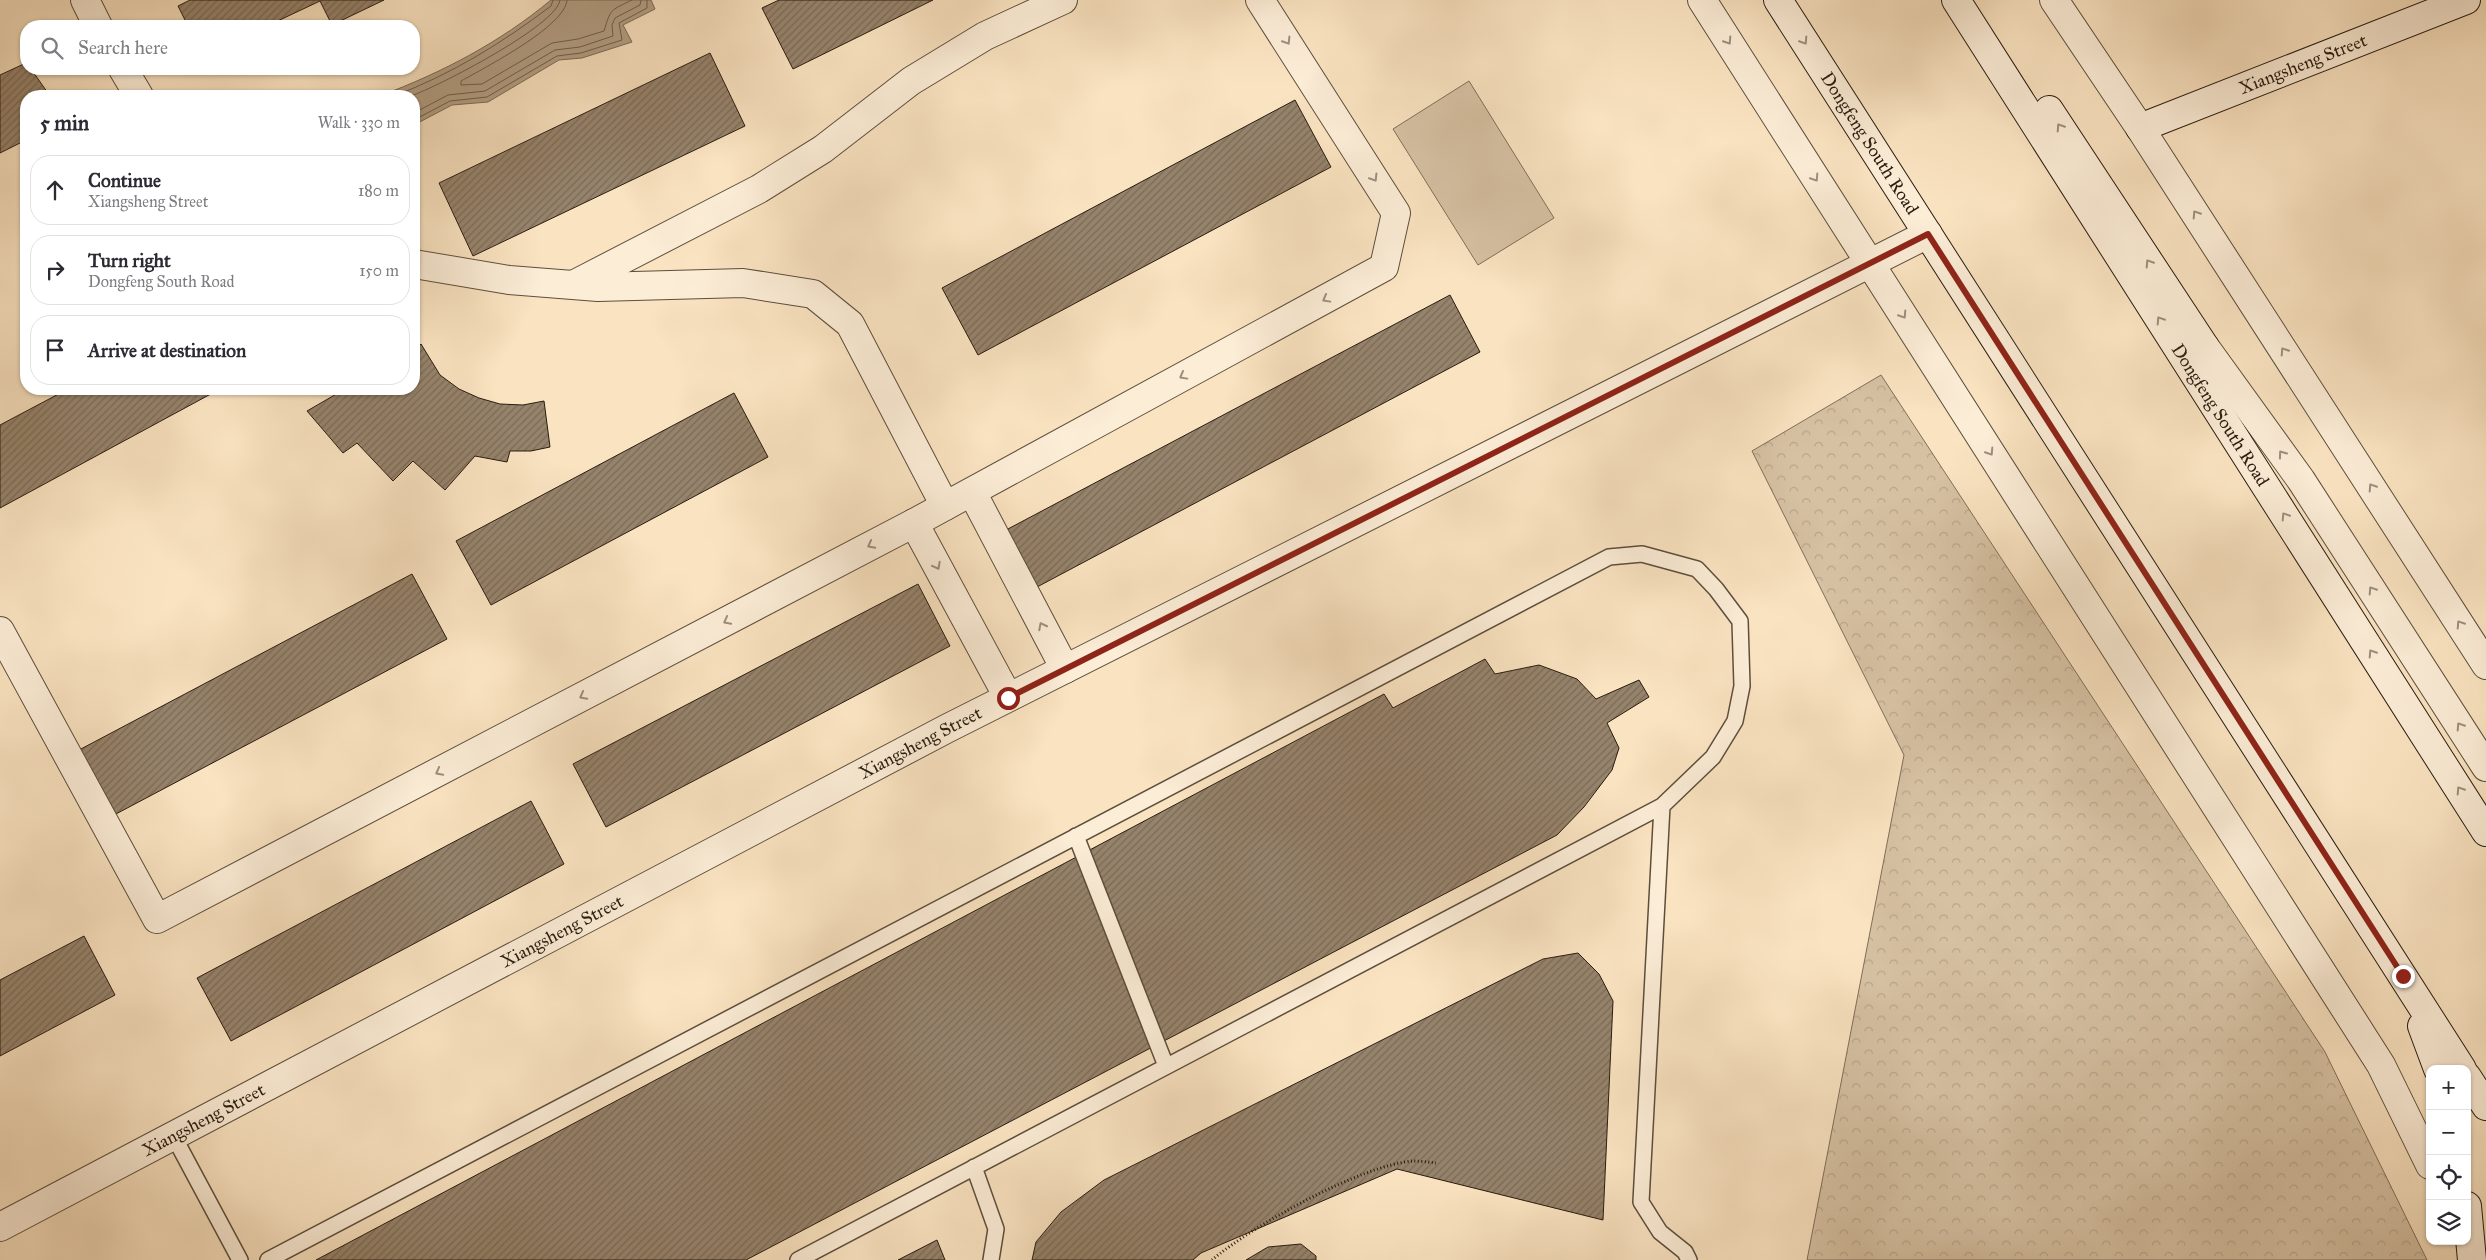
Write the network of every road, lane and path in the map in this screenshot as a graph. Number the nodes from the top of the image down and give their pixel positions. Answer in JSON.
{"nodes":[{"id":1,"x":85,"y":0,"type":"edge"},
{"id":2,"x":1063,"y":0,"type":"edge"},
{"id":3,"x":1260,"y":0,"type":"edge"},
{"id":4,"x":1702,"y":0,"type":"edge"},
{"id":5,"x":1778,"y":0,"type":"edge"},
{"id":6,"x":1956,"y":0,"type":"edge"},
{"id":7,"x":1976,"y":0,"type":"edge"},
{"id":8,"x":2054,"y":0,"type":"edge"},
{"id":9,"x":2466,"y":0,"type":"edge"},
{"id":10,"x":95,"y":20,"type":"edge"},
{"id":11,"x":127,"y":75,"type":"edge"},
{"id":12,"x":136,"y":90,"type":"edge"},
{"id":13,"x":2140,"y":128,"type":"junction"},
{"id":14,"x":1928,"y":234,"type":"junction"},
{"id":15,"x":1870,"y":264,"type":"junction"},
{"id":16,"x":420,"y":265,"type":"edge"},
{"id":17,"x":573,"y":285,"type":"junction"},
{"id":18,"x":972,"y":492,"type":"junction"},
{"id":19,"x":945,"y":506,"type":"junction"},
{"id":20,"x":914,"y":523,"type":"junction"},
{"id":21,"x":0,"y":630,"type":"edge"},
{"id":22,"x":2486,"y":665,"type":"edge"},
{"id":23,"x":1065,"y":669,"type":"junction"},
{"id":24,"x":1008,"y":698,"type":"junction"},
{"id":25,"x":2486,"y":767,"type":"edge"},
{"id":26,"x":1662,"y":806,"type":"junction"},
{"id":27,"x":2486,"y":832,"type":"edge"},
{"id":28,"x":1076,"y":836,"type":"junction"},
{"id":29,"x":2403,"y":976,"type":"junction"},
{"id":30,"x":2436,"y":1065,"type":"edge"},
{"id":31,"x":2459,"y":1065,"type":"edge"},
{"id":32,"x":1166,"y":1066,"type":"junction"},
{"id":33,"x":2471,"y":1082,"type":"edge"},
{"id":34,"x":2486,"y":1106,"type":"edge"},
{"id":35,"x":174,"y":1135,"type":"junction"},
{"id":36,"x":2426,"y":1157,"type":"edge"},
{"id":37,"x":1436,"y":1162,"type":"dead end"},
{"id":38,"x":974,"y":1167,"type":"junction"},
{"id":39,"x":0,"y":1227,"type":"edge"},
{"id":40,"x":240,"y":1260,"type":"edge"},
{"id":41,"x":268,"y":1260,"type":"edge"},
{"id":42,"x":798,"y":1260,"type":"edge"},
{"id":43,"x":991,"y":1260,"type":"edge"},
{"id":44,"x":1212,"y":1260,"type":"edge"},
{"id":45,"x":1689,"y":1260,"type":"edge"}],
"edges":[{"from":1,"to":10,"type":"street"},
{"from":2,"to":17,"type":"street"},
{"from":3,"to":18,"type":"street","one_way":true},
{"from":4,"to":15,"type":"street","one_way":true},
{"from":5,"to":14,"type":"street","name":"Dongfeng South Road","one_way":true},
{"from":27,"to":6,"type":"street","name":"Dongfeng South Road","one_way":true},
{"from":25,"to":7,"type":"street","one_way":true},
{"from":8,"to":13,"type":"street"},
{"from":9,"to":13,"type":"street","name":"Xiangsheng Street"},
{"from":11,"to":12,"type":"street"},
{"from":22,"to":13,"type":"street","one_way":true},
{"from":14,"to":15,"type":"street","name":"Xiangsheng Street"},
{"from":14,"to":29,"type":"street","name":"Dongfeng South Road"},
{"from":15,"to":23,"type":"street","name":"Xiangsheng Street"},
{"from":15,"to":36,"type":"street","one_way":true},
{"from":16,"to":17,"type":"street"},
{"from":17,"to":19,"type":"street"},
{"from":18,"to":19,"type":"street"},
{"from":23,"to":18,"type":"street","one_way":true},
{"from":19,"to":20,"type":"street"},
{"from":20,"to":21,"type":"street","one_way":true},
{"from":20,"to":24,"type":"street","one_way":true},
{"from":23,"to":24,"type":"street","name":"Xiangsheng Street"},
{"from":24,"to":35,"type":"street","name":"Xiangsheng Street"},
{"from":26,"to":28,"type":"lane"},
{"from":26,"to":32,"type":"lane"},
{"from":26,"to":45,"type":"lane"},
{"from":28,"to":32,"type":"lane"},
{"from":28,"to":41,"type":"lane"},
{"from":29,"to":30,"type":"street"},
{"from":29,"to":31,"type":"street","name":"Dongfeng South Road"},
{"from":32,"to":38,"type":"lane"},
{"from":33,"to":34,"type":"street"},
{"from":35,"to":39,"type":"street","name":"Xiangsheng Street"},
{"from":35,"to":40,"type":"lane"},
{"from":37,"to":44,"type":"path"},
{"from":38,"to":42,"type":"lane"},
{"from":38,"to":43,"type":"lane"}]}
